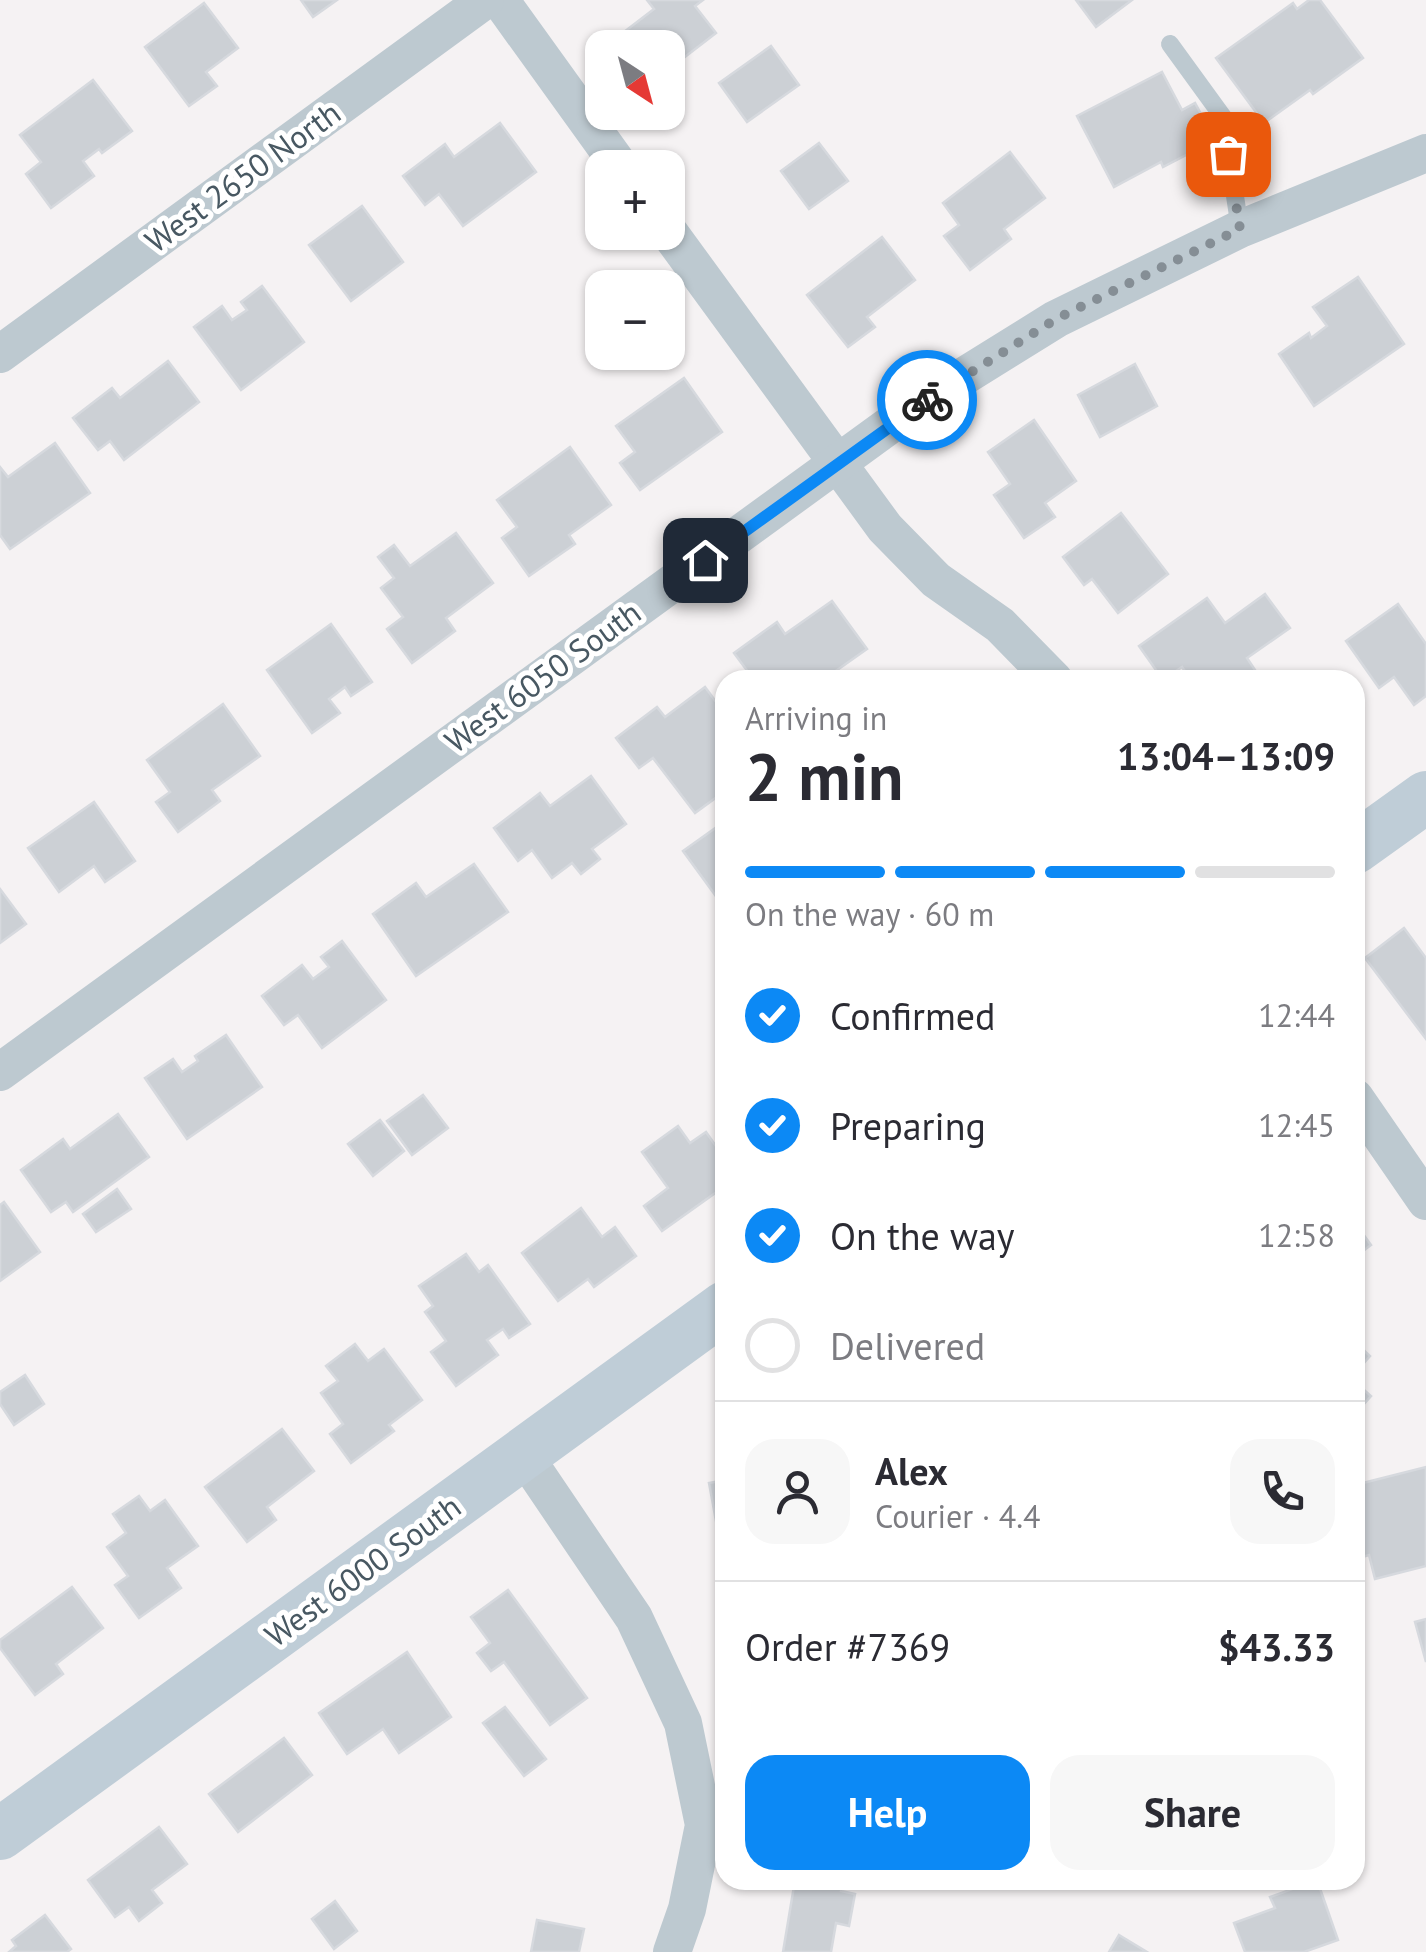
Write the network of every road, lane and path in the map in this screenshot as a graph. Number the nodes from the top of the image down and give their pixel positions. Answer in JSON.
{"nodes":[{"id":1,"x":486,"y":0,"type":"edge"},
{"id":2,"x":500,"y":0,"type":"edge"},
{"id":3,"x":1170,"y":44,"type":"dead end"},
{"id":4,"x":608,"y":150,"type":"edge"},
{"id":5,"x":1426,"y":153,"type":"edge"},
{"id":6,"x":1240,"y":229,"type":"junction"},
{"id":7,"x":681,"y":250,"type":"edge"},
{"id":8,"x":0,"y":354,"type":"edge"},
{"id":9,"x":838,"y":464,"type":"junction"},
{"id":10,"x":1044,"y":670,"type":"edge"},
{"id":11,"x":1426,"y":796,"type":"edge"},
{"id":12,"x":1365,"y":841,"type":"edge"},
{"id":13,"x":0,"y":1072,"type":"edge"},
{"id":14,"x":1365,"y":1113,"type":"edge"},
{"id":15,"x":1426,"y":1201,"type":"edge"},
{"id":16,"x":715,"y":1314,"type":"edge"},
{"id":17,"x":523,"y":1454,"type":"junction"},
{"id":18,"x":0,"y":1834,"type":"edge"},
{"id":19,"x":672,"y":1952,"type":"edge"}],
"edges":[{"from":1,"to":8,"type":"street","name":"West 2650 North"},
{"from":2,"to":4,"type":"street"},
{"from":3,"to":6,"type":"lane"},
{"from":5,"to":6,"type":"street","name":"West 6050 South"},
{"from":6,"to":9,"type":"street","name":"West 6050 South"},
{"from":7,"to":9,"type":"street"},
{"from":9,"to":10,"type":"street"},
{"from":9,"to":13,"type":"street","name":"West 6050 South"},
{"from":11,"to":12,"type":"street"},
{"from":14,"to":15,"type":"street"},
{"from":16,"to":17,"type":"street","name":"West 6000 South"},
{"from":17,"to":18,"type":"street","name":"West 6000 South"},
{"from":17,"to":19,"type":"street"}]}
